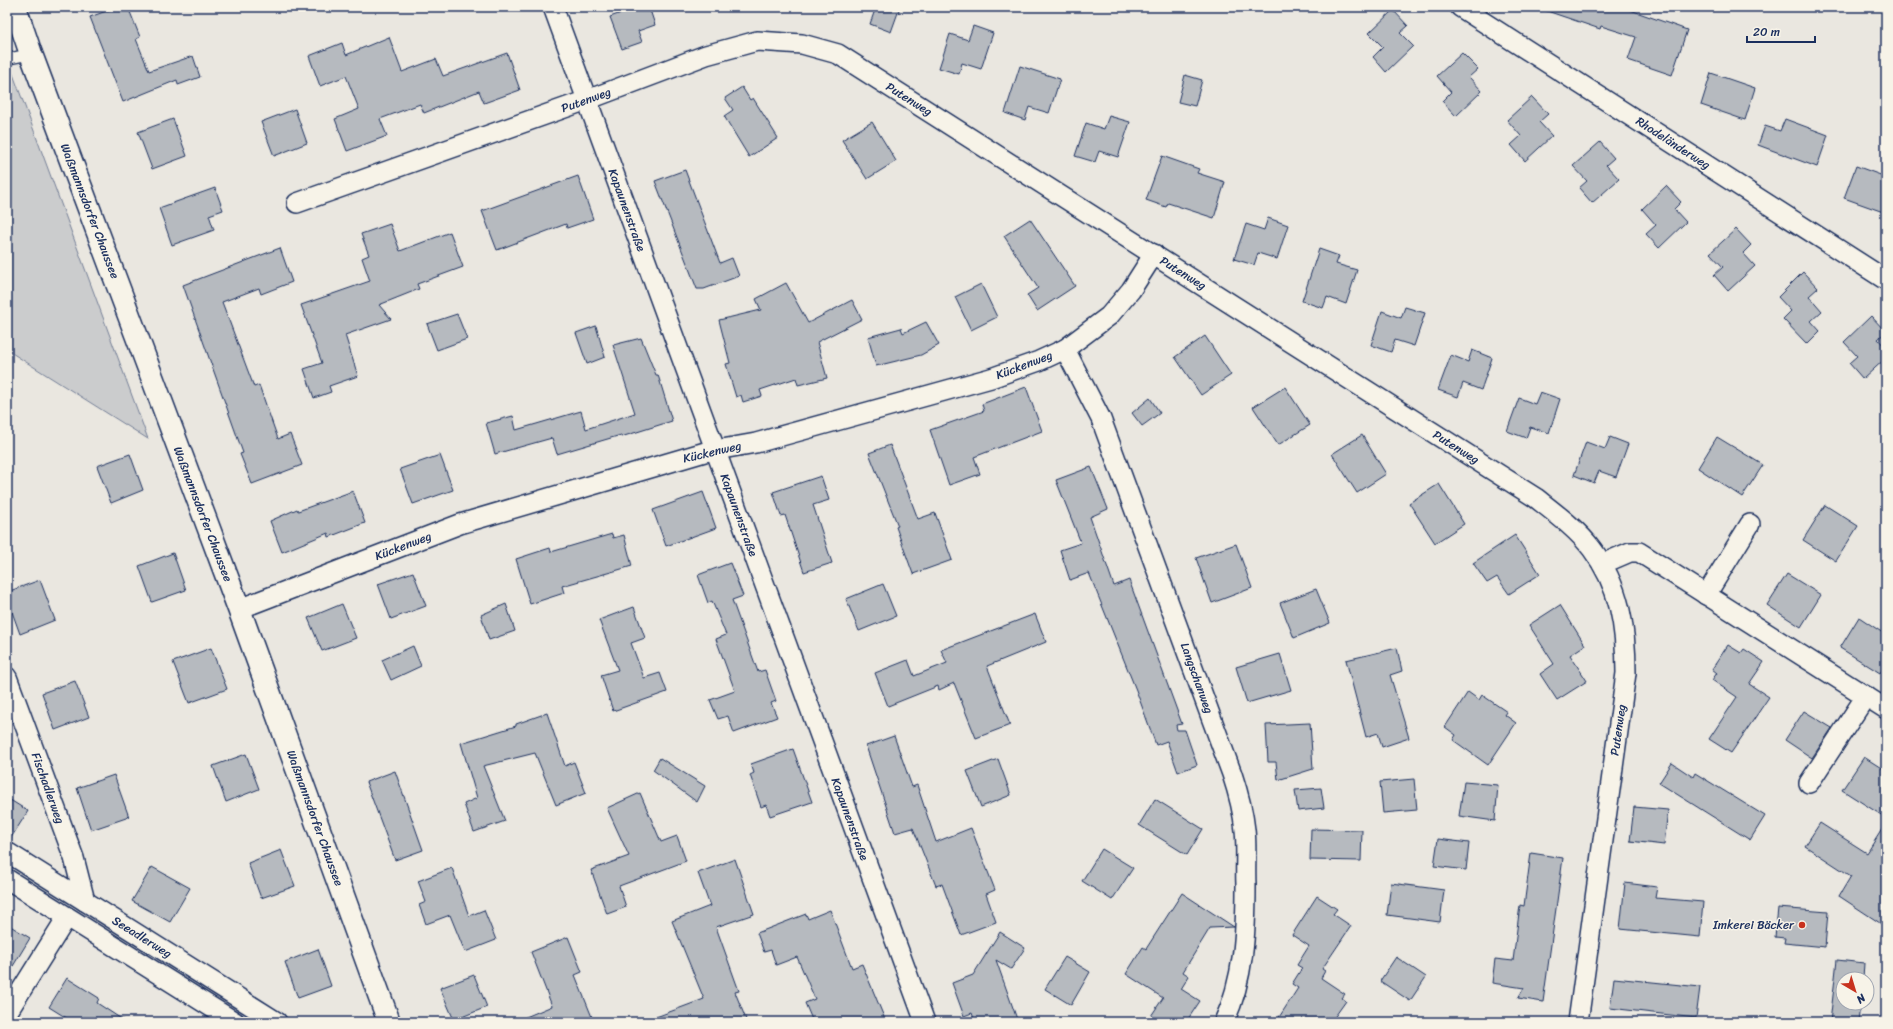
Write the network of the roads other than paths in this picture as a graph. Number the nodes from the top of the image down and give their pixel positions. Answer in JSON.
{"nodes":[{"id":1,"x":15,"y":7,"type":"edge"},
{"id":2,"x":553,"y":7,"type":"edge"},
{"id":3,"x":1460,"y":7,"type":"edge"},
{"id":4,"x":31,"y":54,"type":"junction"},
{"id":5,"x":7,"y":59,"type":"edge"},
{"id":6,"x":587,"y":100,"type":"junction"},
{"id":7,"x":297,"y":203,"type":"dead end"},
{"id":8,"x":1154,"y":254,"type":"junction"},
{"id":9,"x":1886,"y":280,"type":"edge"},
{"id":10,"x":1065,"y":349,"type":"junction"},
{"id":11,"x":715,"y":449,"type":"junction"},
{"id":12,"x":1750,"y":524,"type":"dead end"},
{"id":13,"x":1602,"y":564,"type":"junction"},
{"id":14,"x":1706,"y":595,"type":"junction"},
{"id":15,"x":239,"y":609,"type":"junction"},
{"id":16,"x":7,"y":677,"type":"edge"},
{"id":17,"x":1866,"y":696,"type":"junction"},
{"id":18,"x":1886,"y":709,"type":"edge"},
{"id":19,"x":1809,"y":783,"type":"dead end"},
{"id":20,"x":7,"y":852,"type":"edge"},
{"id":21,"x":7,"y":879,"type":"edge"},
{"id":22,"x":85,"y":901,"type":"junction"},
{"id":23,"x":67,"y":917,"type":"junction"},
{"id":24,"x":7,"y":1013,"type":"edge"},
{"id":25,"x":235,"y":1022,"type":"edge"},
{"id":26,"x":277,"y":1022,"type":"edge"},
{"id":27,"x":390,"y":1022,"type":"edge"},
{"id":28,"x":925,"y":1022,"type":"edge"},
{"id":29,"x":1224,"y":1022,"type":"edge"},
{"id":30,"x":1578,"y":1022,"type":"edge"}],
"edges":[{"from":1,"to":4,"type":"street","name":"Waßmannsdorfer Chaussee"},
{"from":2,"to":6,"type":"street","name":"Kapaunenstraße"},
{"from":3,"to":9,"type":"street","name":"Rhodeländerweg"},
{"from":4,"to":5,"type":"lane"},
{"from":4,"to":15,"type":"street","name":"Waßmannsdorfer Chaussee"},
{"from":6,"to":7,"type":"street","name":"Putenweg"},
{"from":6,"to":8,"type":"street","name":"Putenweg"},
{"from":6,"to":11,"type":"street","name":"Kapaunenstraße"},
{"from":8,"to":10,"type":"street","name":"Kückenweg"},
{"from":8,"to":13,"type":"street","name":"Putenweg"},
{"from":10,"to":11,"type":"street","name":"Kückenweg"},
{"from":10,"to":29,"type":"street","name":"Langschanweg"},
{"from":11,"to":15,"type":"street","name":"Kückenweg"},
{"from":11,"to":28,"type":"street","name":"Kapaunenstraße"},
{"from":12,"to":14,"type":"street"},
{"from":13,"to":14,"type":"street"},
{"from":13,"to":30,"type":"street","name":"Putenweg"},
{"from":14,"to":17,"type":"street"},
{"from":15,"to":27,"type":"street","name":"Waßmannsdorfer Chaussee"},
{"from":16,"to":22,"type":"street","name":"Fischadlerweg"},
{"from":17,"to":18,"type":"street"},
{"from":17,"to":19,"type":"street"},
{"from":20,"to":22,"type":"street","name":"Seeadlerweg"},
{"from":21,"to":23,"type":"street","name":"Seeadlerweg"},
{"from":22,"to":26,"type":"street","name":"Seeadlerweg"},
{"from":23,"to":24,"type":"street"},
{"from":23,"to":25,"type":"street","name":"Seeadlerweg"}]}
